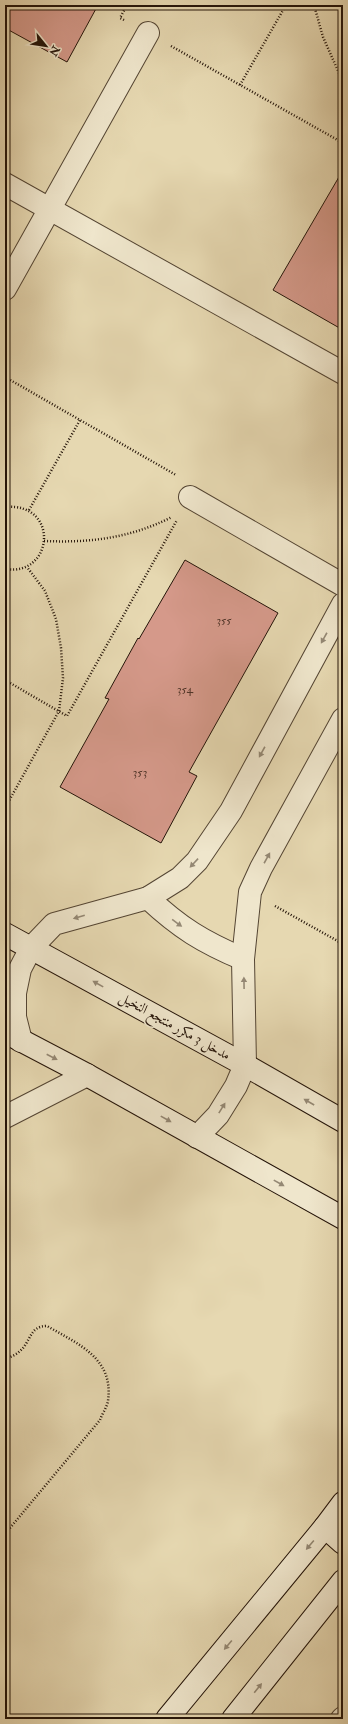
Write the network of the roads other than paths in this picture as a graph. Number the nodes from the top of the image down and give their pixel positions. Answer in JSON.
{"nodes":[{"id":1,"x":148,"y":33,"type":"road end"},
{"id":2,"x":5,"y":184,"type":"edge"},
{"id":3,"x":50,"y":208,"type":"junction"},
{"id":4,"x":5,"y":289,"type":"edge"},
{"id":5,"x":343,"y":373,"type":"edge"},
{"id":6,"x":185,"y":504,"type":"road end"},
{"id":7,"x":343,"y":585,"type":"edge"},
{"id":8,"x":343,"y":604,"type":"edge"},
{"id":9,"x":343,"y":719,"type":"edge"},
{"id":10,"x":148,"y":898,"type":"junction"},
{"id":11,"x":5,"y":934,"type":"edge"},
{"id":12,"x":32,"y":948,"type":"junction"},
{"id":13,"x":243,"y":959,"type":"junction"},
{"id":14,"x":13,"y":1036,"type":"edge"},
{"id":15,"x":245,"y":1065,"type":"junction"},
{"id":16,"x":87,"y":1075,"type":"junction"},
{"id":17,"x":5,"y":1117,"type":"edge"},
{"id":18,"x":343,"y":1121,"type":"edge"},
{"id":19,"x":197,"y":1137,"type":"junction"},
{"id":20,"x":343,"y":1218,"type":"edge"},
{"id":21,"x":343,"y":1503,"type":"edge"},
{"id":22,"x":325,"y":1527,"type":"junction"},
{"id":23,"x":343,"y":1543,"type":"edge"},
{"id":24,"x":343,"y":1581,"type":"edge"},
{"id":25,"x":166,"y":1719,"type":"edge"},
{"id":26,"x":233,"y":1719,"type":"edge"}],
"edges":[{"from":1,"to":3,"type":"street"},
{"from":2,"to":3,"type":"street"},
{"from":3,"to":4,"type":"street"},
{"from":3,"to":5,"type":"street"},
{"from":6,"to":7,"type":"street"},
{"from":8,"to":10,"type":"street","one_way":true},
{"from":13,"to":9,"type":"street","one_way":true},
{"from":10,"to":12,"type":"street","one_way":true},
{"from":10,"to":13,"type":"street","one_way":true},
{"from":11,"to":12,"type":"street","name":"مدخل 3 مكرر منتجع النخيل"},
{"from":12,"to":14,"type":"street"},
{"from":15,"to":12,"type":"street","name":"مدخل 3 مكرر منتجع النخيل","one_way":true},
{"from":15,"to":13,"type":"street","one_way":true},
{"from":14,"to":16,"type":"street","one_way":true},
{"from":18,"to":15,"type":"street","name":"مدخل 3 مكرر منتجع النخيل","one_way":true},
{"from":19,"to":15,"type":"street","one_way":true},
{"from":16,"to":17,"type":"street"},
{"from":16,"to":19,"type":"street","one_way":true},
{"from":19,"to":20,"type":"street","one_way":true},
{"from":21,"to":22,"type":"street"},
{"from":22,"to":23,"type":"street"},
{"from":22,"to":25,"type":"street","one_way":true},
{"from":26,"to":24,"type":"street","one_way":true}]}
